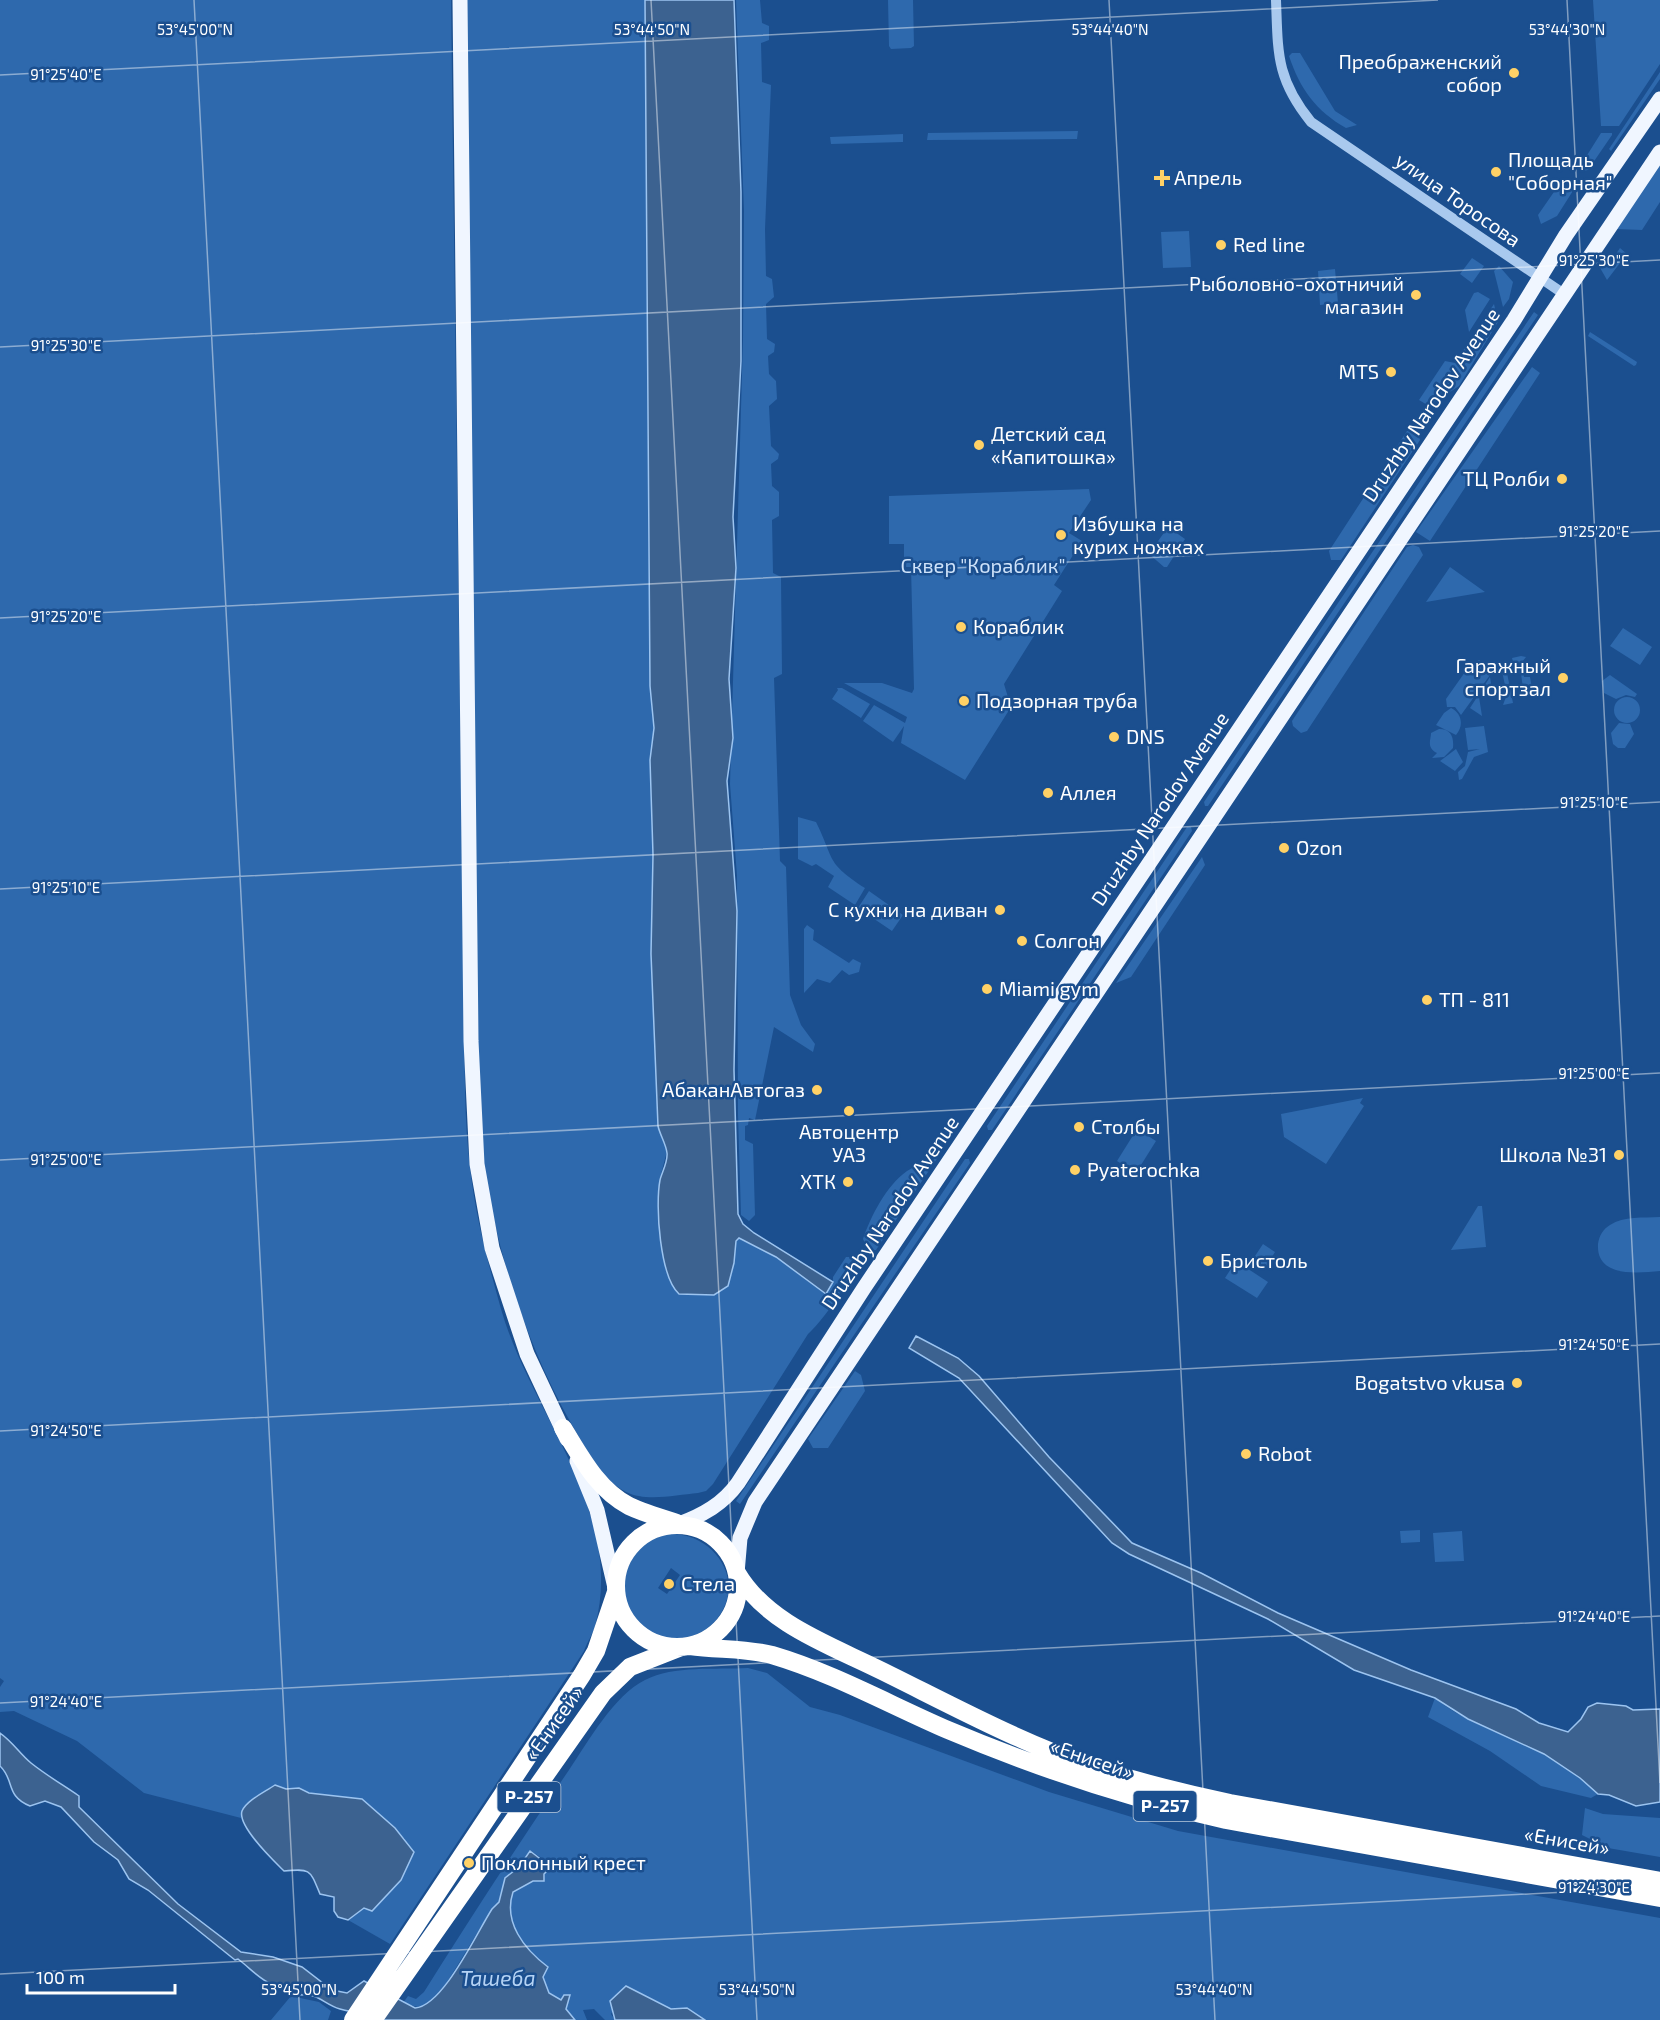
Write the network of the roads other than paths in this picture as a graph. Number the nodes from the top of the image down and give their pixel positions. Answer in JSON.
{"nodes":[{"id":1,"x":460,"y":0,"type":"edge"},
{"id":2,"x":1276,"y":0,"type":"edge"},
{"id":3,"x":1660,"y":99,"type":"edge"},
{"id":4,"x":1660,"y":152,"type":"edge"},
{"id":5,"x":1539,"y":278,"type":"junction"},
{"id":6,"x":1564,"y":294,"type":"junction"},
{"id":7,"x":1185,"y":810,"type":"junction"},
{"id":8,"x":1209,"y":825,"type":"junction"},
{"id":9,"x":563,"y":1428,"type":"junction"},
{"id":10,"x":679,"y":1524,"type":"junction"},
{"id":11,"x":737,"y":1573,"type":"junction"},
{"id":12,"x":616,"y":1592,"type":"junction"},
{"id":13,"x":686,"y":1646,"type":"junction"},
{"id":14,"x":1660,"y":1881,"type":"edge"},
{"id":15,"x":1660,"y":1898,"type":"edge"},
{"id":16,"x":394,"y":1973,"type":"junction"},
{"id":17,"x":353,"y":2020,"type":"edge"},
{"id":18,"x":373,"y":2020,"type":"edge"}],
"edges":[{"from":1,"to":9,"type":"main road"},
{"from":2,"to":5,"type":"street","name":"улица Торосова"},
{"from":3,"to":5,"type":"main road","name":"Druzhby Narodov Avenue"},
{"from":4,"to":6,"type":"main road"},
{"from":5,"to":6,"type":"street","name":"улица Торосова"},
{"from":5,"to":7,"type":"main road","name":"Druzhby Narodov Avenue"},
{"from":6,"to":8,"type":"main road"},
{"from":7,"to":8,"type":"main road"},
{"from":7,"to":10,"type":"main road","name":"Druzhby Narodov Avenue"},
{"from":8,"to":11,"type":"main road"},
{"from":9,"to":10,"type":"highway"},
{"from":9,"to":12,"type":"main road"},
{"from":10,"to":11,"type":"highway","name":"«Енисей»","number":"Р-257"},
{"from":10,"to":12,"type":"highway","name":"«Енисей»","number":"Р-257"},
{"from":11,"to":13,"type":"highway","name":"«Енисей»","number":"Р-257"},
{"from":11,"to":14,"type":"highway","name":"«Енисей»","number":"Р-257"},
{"from":12,"to":13,"type":"highway","name":"«Енисей»","number":"Р-257"},
{"from":12,"to":16,"type":"highway","name":"«Енисей»","number":"Р-257"},
{"from":13,"to":15,"type":"highway","name":"«Енисей»","number":"Р-257"},
{"from":13,"to":16,"type":"highway","name":"«Енисей»","number":"Р-257"},
{"from":16,"to":17,"type":"highway","name":"«Енисей»","number":"Р-257"},
{"from":16,"to":18,"type":"highway","name":"«Енисей»","number":"Р-257"}]}
